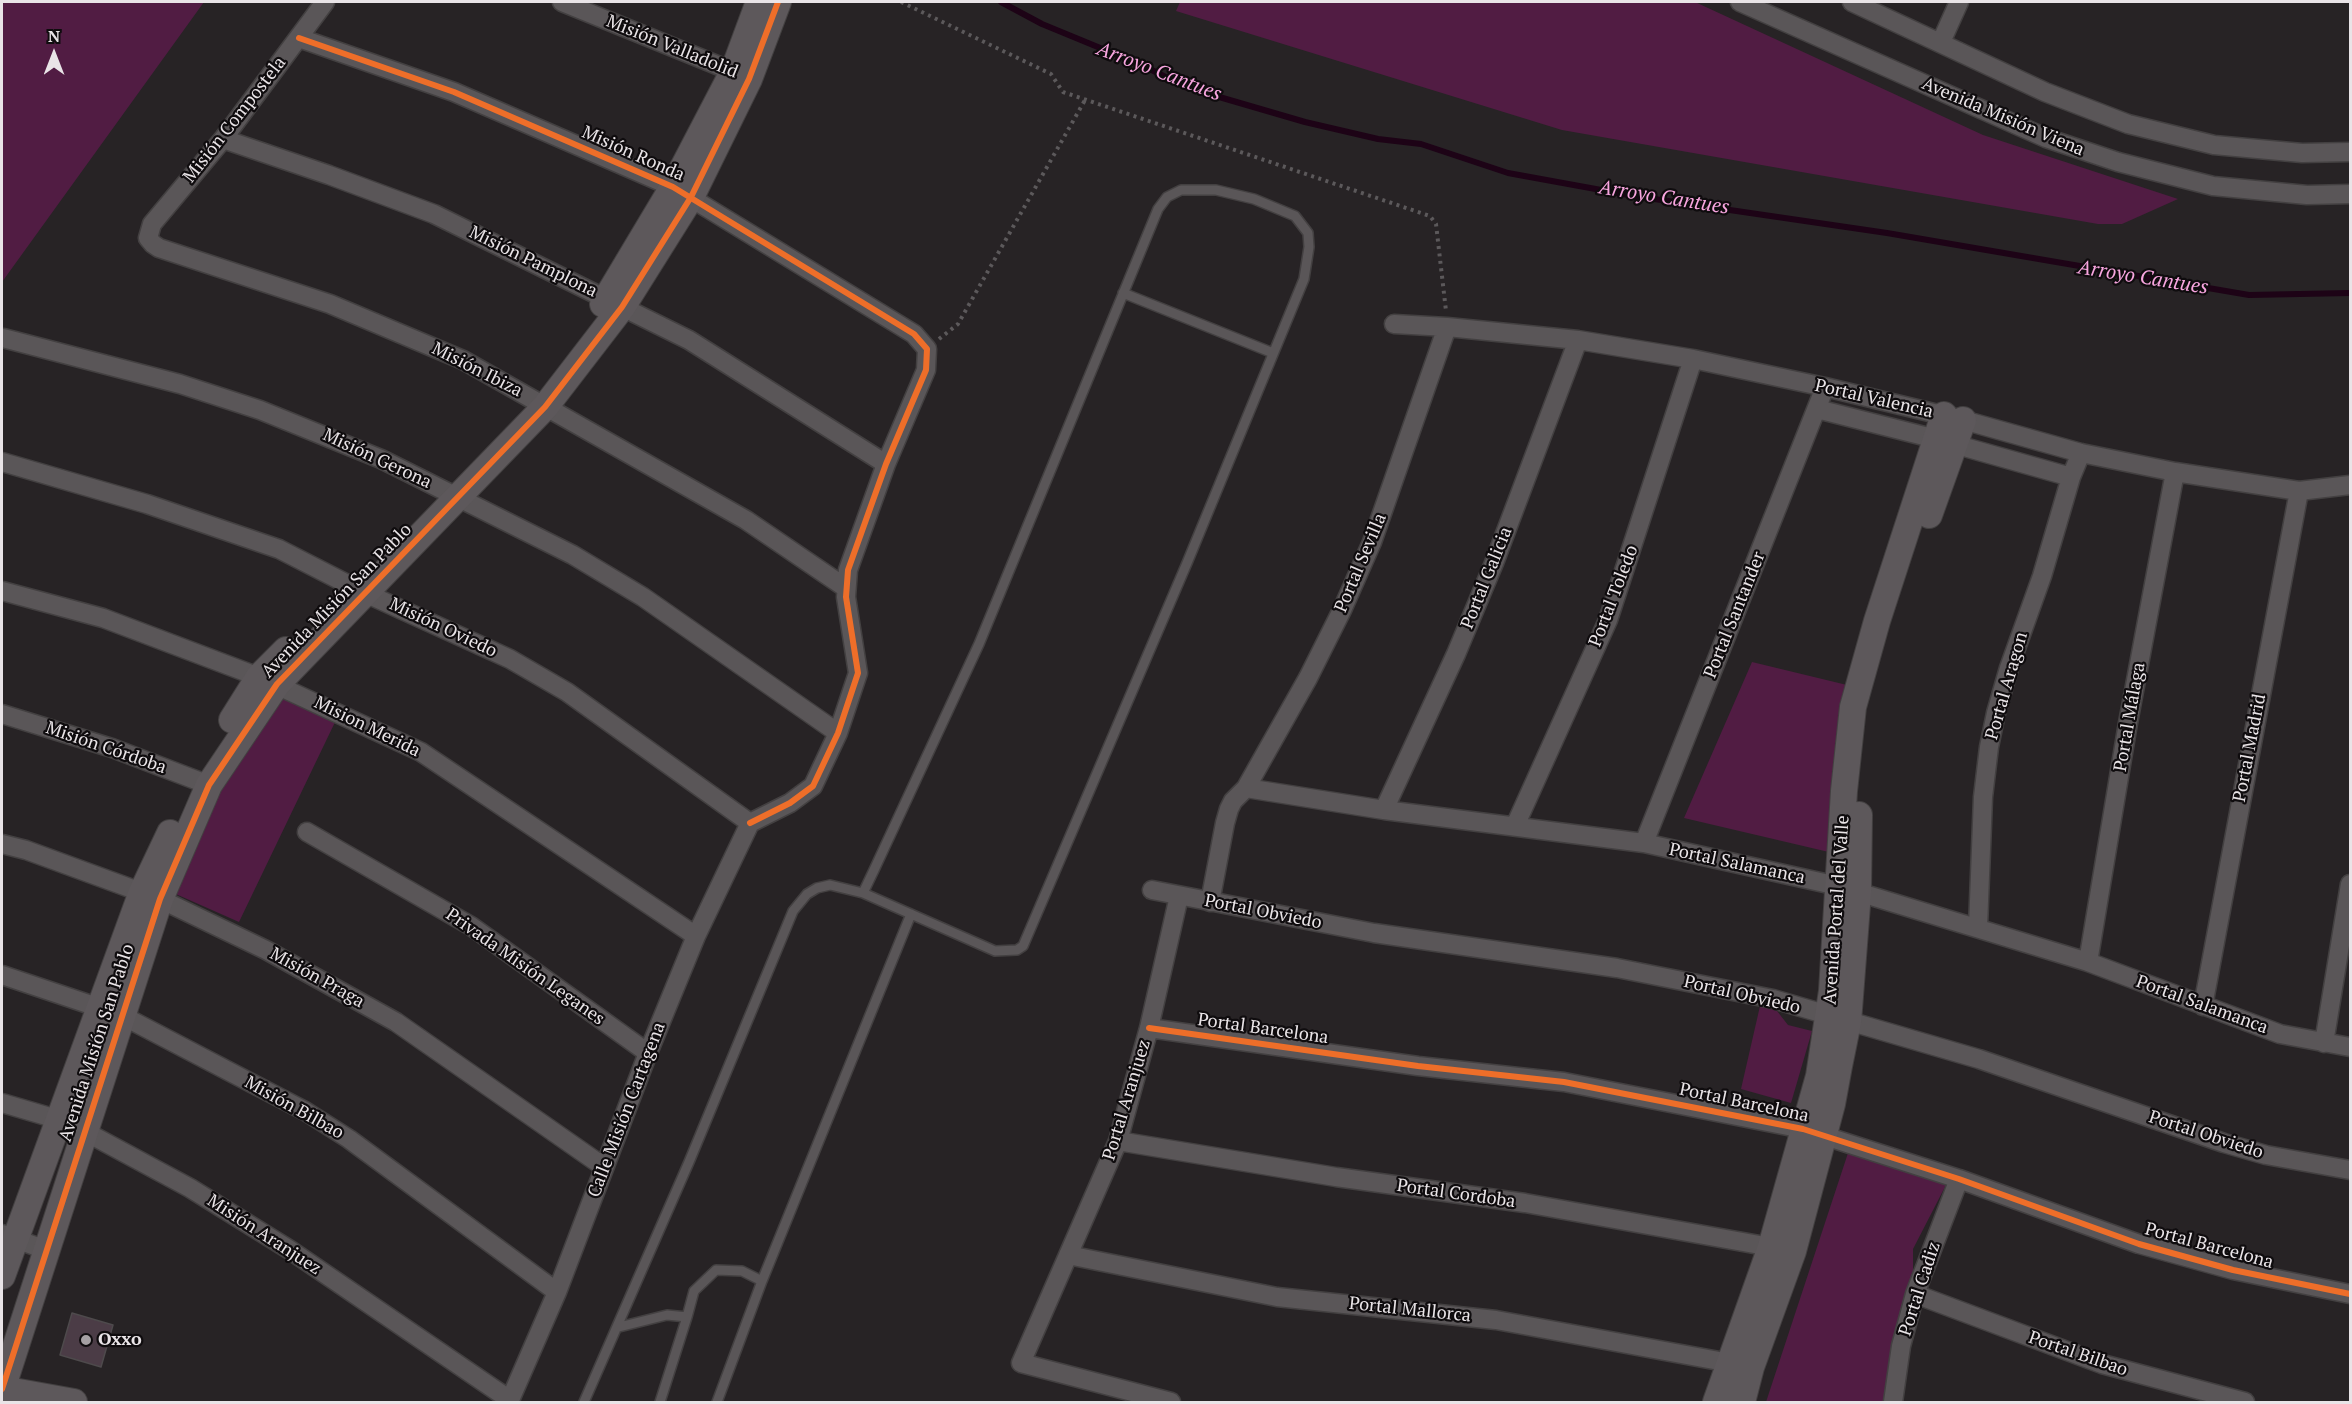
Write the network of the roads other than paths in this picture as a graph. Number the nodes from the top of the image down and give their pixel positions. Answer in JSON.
{"nodes":[{"id":1,"x":324,"y":2,"type":"edge"},
{"id":2,"x":562,"y":2,"type":"edge"},
{"id":3,"x":759,"y":2,"type":"edge"},
{"id":4,"x":778,"y":2,"type":"edge"},
{"id":5,"x":1740,"y":2,"type":"edge"},
{"id":6,"x":1852,"y":2,"type":"edge"},
{"id":7,"x":1959,"y":2,"type":"edge"},
{"id":8,"x":299,"y":38,"type":"junction"},
{"id":9,"x":1941,"y":42,"type":"junction"},
{"id":10,"x":741,"y":75,"type":"junction"},
{"id":11,"x":223,"y":139,"type":"junction"},
{"id":12,"x":2350,"y":152,"type":"edge"},
{"id":13,"x":682,"y":192,"type":"junction"},
{"id":14,"x":2350,"y":194,"type":"edge"},
{"id":15,"x":148,"y":238,"type":"joint"},
{"id":16,"x":1123,"y":293,"type":"junction"},
{"id":17,"x":615,"y":303,"type":"junction"},
{"id":18,"x":1394,"y":324,"type":"dead end"},
{"id":19,"x":1447,"y":327,"type":"junction"},
{"id":20,"x":3,"y":338,"type":"dead end"},
{"id":21,"x":1578,"y":340,"type":"junction"},
{"id":22,"x":1273,"y":353,"type":"junction"},
{"id":23,"x":1693,"y":359,"type":"junction"},
{"id":24,"x":1825,"y":387,"type":"junction"},
{"id":25,"x":538,"y":402,"type":"junction"},
{"id":26,"x":1817,"y":409,"type":"junction"},
{"id":27,"x":1949,"y":430,"type":"junction"},
{"id":28,"x":2081,"y":453,"type":"junction"},
{"id":29,"x":2,"y":462,"type":"edge"},
{"id":30,"x":886,"y":464,"type":"junction"},
{"id":31,"x":2175,"y":472,"type":"junction"},
{"id":32,"x":2071,"y":477,"type":"junction"},
{"id":33,"x":2350,"y":484,"type":"edge"},
{"id":34,"x":2300,"y":491,"type":"junction"},
{"id":35,"x":451,"y":493,"type":"junction"},
{"id":36,"x":846,"y":588,"type":"junction"},
{"id":37,"x":358,"y":589,"type":"junction"},
{"id":38,"x":2,"y":591,"type":"edge"},
{"id":39,"x":268,"y":680,"type":"junction"},
{"id":40,"x":2,"y":714,"type":"edge"},
{"id":41,"x":838,"y":733,"type":"junction"},
{"id":42,"x":202,"y":782,"type":"junction"},
{"id":43,"x":1246,"y":788,"type":"junction"},
{"id":44,"x":1384,"y":810,"type":"junction"},
{"id":45,"x":750,"y":823,"type":"junction"},
{"id":46,"x":1515,"y":826,"type":"junction"},
{"id":47,"x":307,"y":832,"type":"dead end"},
{"id":48,"x":1644,"y":843,"type":"junction"},
{"id":49,"x":2,"y":844,"type":"edge"},
{"id":50,"x":2350,"y":884,"type":"edge"},
{"id":51,"x":1848,"y":889,"type":"junction"},
{"id":52,"x":1152,"y":890,"type":"dead end"},
{"id":53,"x":863,"y":893,"type":"junction"},
{"id":54,"x":151,"y":896,"type":"junction"},
{"id":55,"x":1179,"y":896,"type":"junction"},
{"id":56,"x":1210,"y":902,"type":"junction"},
{"id":57,"x":911,"y":914,"type":"junction"},
{"id":58,"x":1978,"y":927,"type":"junction"},
{"id":59,"x":696,"y":936,"type":"junction"},
{"id":60,"x":2088,"y":963,"type":"junction"},
{"id":61,"x":2,"y":975,"type":"edge"},
{"id":62,"x":2203,"y":1006,"type":"junction"},
{"id":63,"x":110,"y":1011,"type":"junction"},
{"id":64,"x":1839,"y":1019,"type":"junction"},
{"id":65,"x":1149,"y":1028,"type":"junction"},
{"id":66,"x":2324,"y":1043,"type":"junction"},
{"id":67,"x":2350,"y":1047,"type":"edge"},
{"id":68,"x":648,"y":1053,"type":"junction"},
{"id":69,"x":2,"y":1103,"type":"edge"},
{"id":70,"x":60,"y":1120,"type":"junction"},
{"id":71,"x":84,"y":1131,"type":"junction"},
{"id":72,"x":1813,"y":1132,"type":"junction"},
{"id":73,"x":1118,"y":1142,"type":"junction"},
{"id":74,"x":604,"y":1167,"type":"junction"},
{"id":75,"x":2350,"y":1170,"type":"edge"},
{"id":76,"x":1959,"y":1179,"type":"junction"},
{"id":77,"x":8,"y":1236,"type":"edge"},
{"id":78,"x":1782,"y":1249,"type":"junction"},
{"id":79,"x":46,"y":1250,"type":"junction"},
{"id":80,"x":1068,"y":1255,"type":"junction"},
{"id":81,"x":2,"y":1276,"type":"edge"},
{"id":82,"x":762,"y":1281,"type":"junction"},
{"id":83,"x":557,"y":1292,"type":"junction"},
{"id":84,"x":1915,"y":1294,"type":"junction"},
{"id":85,"x":2350,"y":1294,"type":"edge"},
{"id":86,"x":687,"y":1317,"type":"junction"},
{"id":87,"x":619,"y":1327,"type":"junction"},
{"id":88,"x":1741,"y":1365,"type":"junction"},
{"id":89,"x":2,"y":1389,"type":"edge"},
{"id":90,"x":2,"y":1400,"type":"edge"},
{"id":91,"x":510,"y":1400,"type":"joint"},
{"id":92,"x":13,"y":1402,"type":"edge"},
{"id":93,"x":74,"y":1402,"type":"edge"},
{"id":94,"x":584,"y":1402,"type":"edge"},
{"id":95,"x":660,"y":1402,"type":"edge"},
{"id":96,"x":717,"y":1402,"type":"edge"},
{"id":97,"x":1171,"y":1402,"type":"edge"},
{"id":98,"x":1716,"y":1402,"type":"edge"},
{"id":99,"x":1742,"y":1402,"type":"edge"},
{"id":100,"x":1893,"y":1402,"type":"edge"},
{"id":101,"x":2245,"y":1402,"type":"edge"}],
"edges":[{"from":1,"to":8,"type":"street","name":"Misión Compostela"},
{"from":2,"to":10,"type":"street","name":"Misión Valladolid"},
{"from":3,"to":10,"type":"street","name":"Avenida Misión San Pablo"},
{"from":4,"to":10,"type":"street","name":"Avenida Misión San Pablo"},
{"from":5,"to":14,"type":"street","name":"Avenida Misión Viena"},
{"from":6,"to":9,"type":"street"},
{"from":7,"to":9,"type":"street"},
{"from":8,"to":11,"type":"street","name":"Misión Compostela"},
{"from":8,"to":13,"type":"street","name":"Misión Ronda"},
{"from":9,"to":12,"type":"street"},
{"from":10,"to":13,"type":"street","name":"Avenida Misión San Pablo"},
{"from":11,"to":15,"type":"street","name":"Misión Compostela"},
{"from":11,"to":17,"type":"street","name":"Misión Pamplona"},
{"from":13,"to":17,"type":"street","name":"Avenida Misión San Pablo"},
{"from":13,"to":30,"type":"street","name":"Misión Ronda"},
{"from":15,"to":25,"type":"street","name":"Misión Ibiza"},
{"from":16,"to":22,"type":"lane"},
{"from":16,"to":22,"type":"lane"},
{"from":16,"to":53,"type":"lane"},
{"from":17,"to":25,"type":"street","name":"Avenida Misión San Pablo"},
{"from":17,"to":30,"type":"street","name":"Misión Pamplona"},
{"from":18,"to":19,"type":"street","name":"Portal Valencia"},
{"from":19,"to":21,"type":"street","name":"Portal Valencia"},
{"from":19,"to":43,"type":"street","name":"Portal Sevilla"},
{"from":20,"to":35,"type":"street","name":"Misión Gerona"},
{"from":21,"to":23,"type":"street","name":"Portal Valencia"},
{"from":21,"to":44,"type":"street","name":"Portal Galicia"},
{"from":22,"to":57,"type":"lane"},
{"from":23,"to":24,"type":"street","name":"Portal Valencia"},
{"from":23,"to":46,"type":"street","name":"Portal Toledo"},
{"from":24,"to":26,"type":"street","name":"Portal Santander"},
{"from":24,"to":27,"type":"street","name":"Portal Valencia"},
{"from":25,"to":35,"type":"street","name":"Avenida Misión San Pablo"},
{"from":25,"to":36,"type":"street","name":"Misión Ibiza"},
{"from":26,"to":27,"type":"street"},
{"from":26,"to":48,"type":"street","name":"Portal Santander"},
{"from":27,"to":28,"type":"street","name":"Portal Valencia"},
{"from":27,"to":32,"type":"street"},
{"from":27,"to":51,"type":"street","name":"Avenida Portal del Valle"},
{"from":28,"to":31,"type":"street","name":"Portal Valencia"},
{"from":28,"to":32,"type":"street","name":"Portal Aragon"},
{"from":29,"to":37,"type":"street","name":"Misión Oviedo"},
{"from":30,"to":36,"type":"street"},
{"from":31,"to":34,"type":"street","name":"Portal Valencia"},
{"from":31,"to":60,"type":"street","name":"Portal Málaga"},
{"from":32,"to":58,"type":"street","name":"Portal Aragon"},
{"from":33,"to":34,"type":"street","name":"Portal Valencia"},
{"from":34,"to":62,"type":"street","name":"Portal Madrid"},
{"from":35,"to":37,"type":"street","name":"Avenida Misión San Pablo"},
{"from":35,"to":41,"type":"street","name":"Misión Gerona"},
{"from":36,"to":41,"type":"street"},
{"from":37,"to":39,"type":"street","name":"Avenida Misión San Pablo"},
{"from":37,"to":45,"type":"street","name":"Misión Oviedo"},
{"from":38,"to":39,"type":"street","name":"Mision Merida"},
{"from":39,"to":42,"type":"street","name":"Avenida Misión San Pablo"},
{"from":39,"to":59,"type":"street","name":"Mision Merida"},
{"from":40,"to":42,"type":"street","name":"Misión Córdoba"},
{"from":41,"to":45,"type":"street"},
{"from":42,"to":54,"type":"street","name":"Avenida Misión San Pablo"},
{"from":43,"to":44,"type":"street","name":"Portal Salamanca"},
{"from":43,"to":56,"type":"street","name":"Portal Sevilla"},
{"from":44,"to":46,"type":"street","name":"Portal Salamanca"},
{"from":45,"to":59,"type":"street","name":"Calle Misión Cartagena"},
{"from":46,"to":48,"type":"street","name":"Portal Salamanca"},
{"from":47,"to":68,"type":"street","name":"Privada Misión Leganes"},
{"from":48,"to":51,"type":"street","name":"Portal Salamanca"},
{"from":49,"to":54,"type":"street","name":"Misión Praga"},
{"from":50,"to":66,"type":"street"},
{"from":51,"to":58,"type":"street","name":"Portal Salamanca"},
{"from":51,"to":64,"type":"street","name":"Avenida Portal del Valle"},
{"from":52,"to":55,"type":"street","name":"Portal Obviedo"},
{"from":53,"to":57,"type":"lane"},
{"from":53,"to":87,"type":"lane"},
{"from":54,"to":63,"type":"street","name":"Avenida Misión San Pablo"},
{"from":54,"to":74,"type":"street","name":"Misión Praga"},
{"from":55,"to":56,"type":"street","name":"Portal Obviedo"},
{"from":55,"to":65,"type":"street","name":"Portal Aranjuez"},
{"from":56,"to":64,"type":"street","name":"Portal Obviedo"},
{"from":57,"to":82,"type":"lane"},
{"from":58,"to":60,"type":"street","name":"Portal Salamanca"},
{"from":59,"to":68,"type":"street","name":"Calle Misión Cartagena"},
{"from":60,"to":62,"type":"street","name":"Portal Salamanca"},
{"from":61,"to":63,"type":"street","name":"Misión Bilbao"},
{"from":62,"to":66,"type":"street","name":"Portal Salamanca"},
{"from":63,"to":70,"type":"street","name":"Avenida Misión San Pablo"},
{"from":63,"to":71,"type":"street","name":"Avenida Misión San Pablo"},
{"from":63,"to":83,"type":"street","name":"Misión Bilbao"},
{"from":64,"to":72,"type":"street","name":"Avenida Portal del Valle"},
{"from":64,"to":75,"type":"street","name":"Portal Obviedo"},
{"from":65,"to":72,"type":"street","name":"Portal Barcelona"},
{"from":65,"to":73,"type":"street","name":"Portal Aranjuez"},
{"from":66,"to":67,"type":"street","name":"Portal Salamanca"},
{"from":68,"to":74,"type":"street","name":"Calle Misión Cartagena"},
{"from":69,"to":70,"type":"street","name":"Misión Aranjuez"},
{"from":70,"to":71,"type":"street","name":"Misión Aranjuez"},
{"from":70,"to":77,"type":"street","name":"Avenida Misión San Pablo"},
{"from":71,"to":79,"type":"street","name":"Avenida Misión San Pablo"},
{"from":71,"to":91,"type":"street","name":"Misión Aranjuez"},
{"from":72,"to":76,"type":"street","name":"Portal Barcelona"},
{"from":72,"to":78,"type":"street","name":"Avenida Portal del Valle"},
{"from":73,"to":78,"type":"street","name":"Portal Cordoba"},
{"from":73,"to":80,"type":"street","name":"Portal Aranjuez"},
{"from":74,"to":83,"type":"street","name":"Calle Misión Cartagena"},
{"from":76,"to":84,"type":"street","name":"Portal Cadiz"},
{"from":76,"to":85,"type":"street","name":"Portal Barcelona"},
{"from":77,"to":79,"type":"street"},
{"from":77,"to":81,"type":"street","name":"Avenida Misión San Pablo"},
{"from":78,"to":88,"type":"street","name":"Avenida Portal del Valle"},
{"from":79,"to":89,"type":"street","name":"Avenida Misión San Pablo"},
{"from":80,"to":88,"type":"street","name":"Portal Mallorca"},
{"from":80,"to":97,"type":"street","name":"Portal Aranjuez"},
{"from":82,"to":86,"type":"lane"},
{"from":82,"to":96,"type":"lane"},
{"from":83,"to":91,"type":"street","name":"Calle Misión Cartagena"},
{"from":84,"to":100,"type":"street","name":"Portal Cadiz"},
{"from":84,"to":101,"type":"street","name":"Portal Bilbao"},
{"from":86,"to":87,"type":"lane"},
{"from":86,"to":95,"type":"lane"},
{"from":87,"to":94,"type":"lane"},
{"from":88,"to":98,"type":"street","name":"Avenida Portal del Valle"},
{"from":88,"to":99,"type":"street","name":"Avenida Portal del Valle"},
{"from":89,"to":93,"type":"street"},
{"from":90,"to":92,"type":"street"}]}
